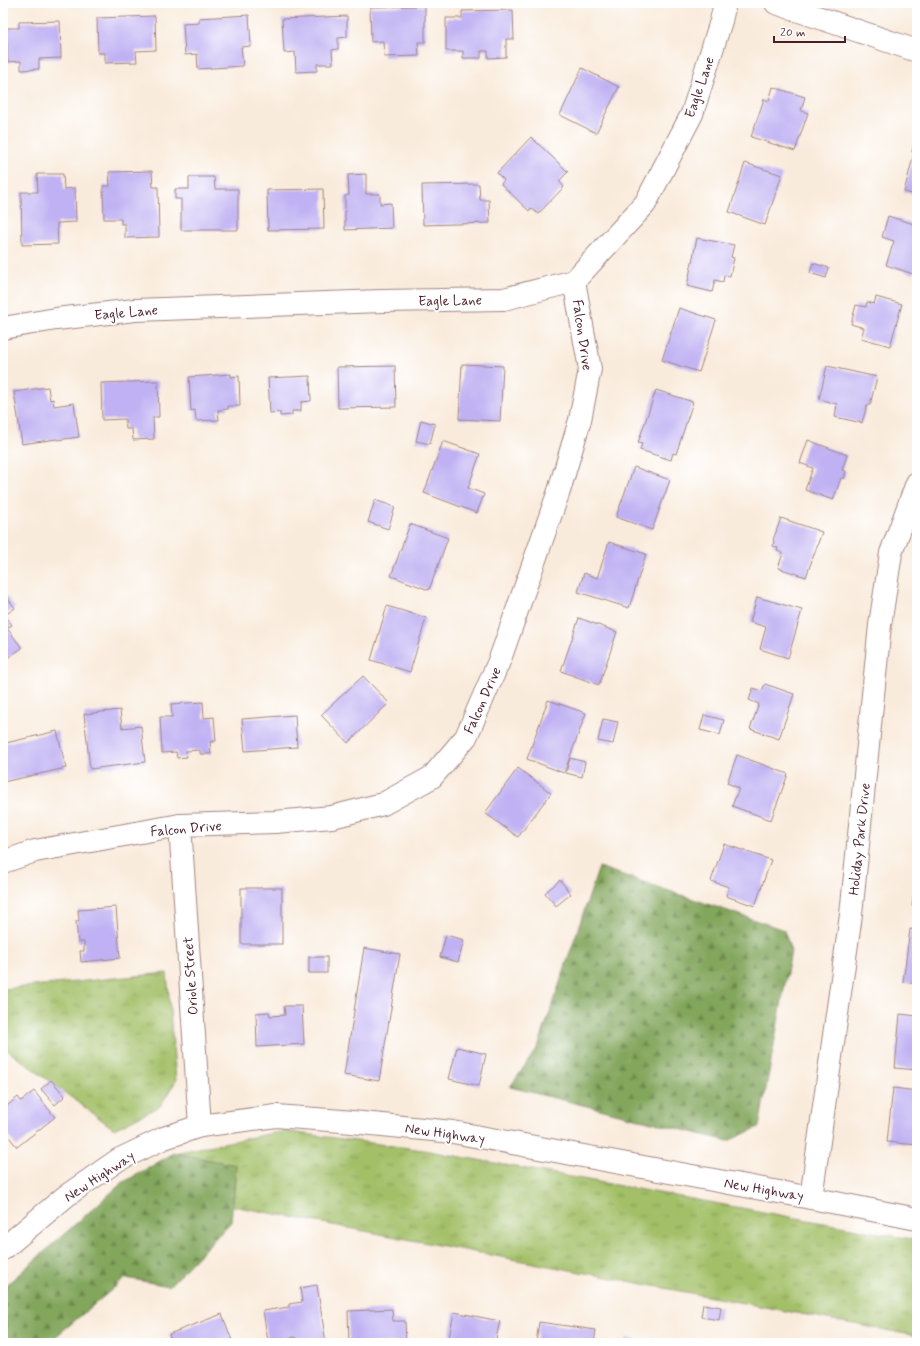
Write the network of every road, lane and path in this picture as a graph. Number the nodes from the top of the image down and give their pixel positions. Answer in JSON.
{"nodes":[{"id":1,"x":724,"y":3,"type":"edge"},
{"id":2,"x":776,"y":3,"type":"edge"},
{"id":3,"x":917,"y":51,"type":"edge"},
{"id":4,"x":574,"y":281,"type":"junction"},
{"id":5,"x":3,"y":328,"type":"edge"},
{"id":6,"x":917,"y":483,"type":"edge"},
{"id":7,"x":180,"y":825,"type":"junction"},
{"id":8,"x":3,"y":862,"type":"edge"},
{"id":9,"x":200,"y":1126,"type":"junction"},
{"id":10,"x":811,"y":1198,"type":"junction"},
{"id":11,"x":917,"y":1219,"type":"edge"},
{"id":12,"x":3,"y":1248,"type":"edge"}],
"edges":[{"from":1,"to":4,"type":"street","name":"Eagle Lane"},
{"from":2,"to":3,"type":"street"},
{"from":4,"to":5,"type":"street","name":"Eagle Lane"},
{"from":4,"to":7,"type":"street","name":"Falcon Drive"},
{"from":6,"to":10,"type":"street","name":"Holiday Park Drive"},
{"from":7,"to":8,"type":"street","name":"Falcon Drive"},
{"from":7,"to":9,"type":"street","name":"Oriole Street"},
{"from":9,"to":10,"type":"street","name":"New Highway"},
{"from":9,"to":12,"type":"street","name":"New Highway"},
{"from":10,"to":11,"type":"street","name":"New Highway"}]}
